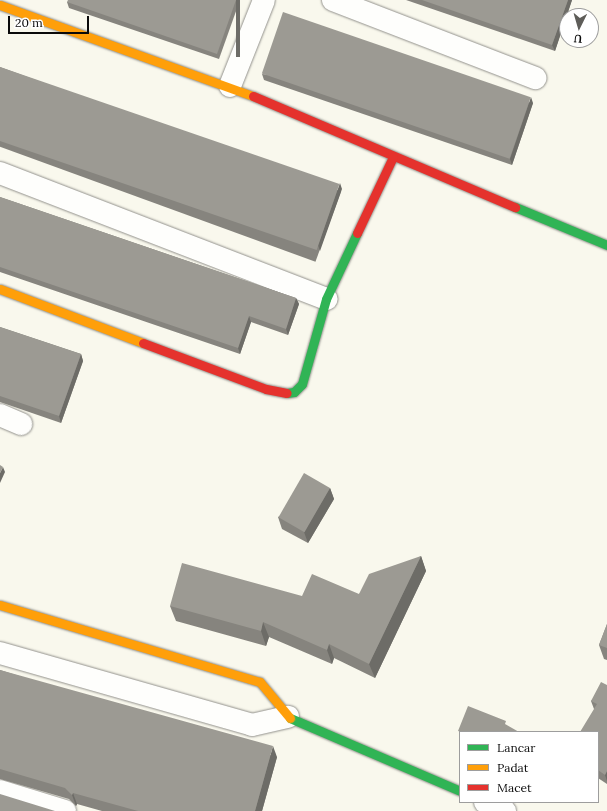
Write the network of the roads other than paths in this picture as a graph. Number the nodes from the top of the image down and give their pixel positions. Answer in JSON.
{"nodes":[{"id":1,"x":264,"y":0,"type":"edge"},
{"id":2,"x":333,"y":0,"type":"edge"},
{"id":3,"x":0,"y":6,"type":"edge"},
{"id":4,"x":535,"y":78,"type":"dead end"},
{"id":5,"x":230,"y":86,"type":"junction"},
{"id":6,"x":393,"y":157,"type":"junction"},
{"id":7,"x":0,"y":173,"type":"edge"},
{"id":8,"x":607,"y":245,"type":"edge"},
{"id":9,"x":0,"y":289,"type":"edge"},
{"id":10,"x":326,"y":299,"type":"junction"},
{"id":11,"x":0,"y":415,"type":"edge"},
{"id":12,"x":21,"y":424,"type":"dead end"},
{"id":13,"x":0,"y":604,"type":"edge"},
{"id":14,"x":0,"y":653,"type":"edge"},
{"id":15,"x":288,"y":717,"type":"junction"},
{"id":16,"x":0,"y":791,"type":"edge"},
{"id":17,"x":459,"y":791,"type":"edge"},
{"id":18,"x":486,"y":803,"type":"edge"},
{"id":19,"x":65,"y":811,"type":"edge"},
{"id":20,"x":505,"y":811,"type":"edge"}],
"edges":[{"from":1,"to":5,"type":"street"},
{"from":2,"to":4,"type":"street"},
{"from":3,"to":5,"type":"street"},
{"from":5,"to":6,"type":"street"},
{"from":6,"to":8,"type":"street"},
{"from":6,"to":10,"type":"street"},
{"from":7,"to":10,"type":"street"},
{"from":9,"to":10,"type":"street"},
{"from":11,"to":12,"type":"street"},
{"from":13,"to":15,"type":"street"},
{"from":14,"to":15,"type":"street"},
{"from":15,"to":17,"type":"street"},
{"from":16,"to":19,"type":"street"},
{"from":18,"to":20,"type":"street"}]}
